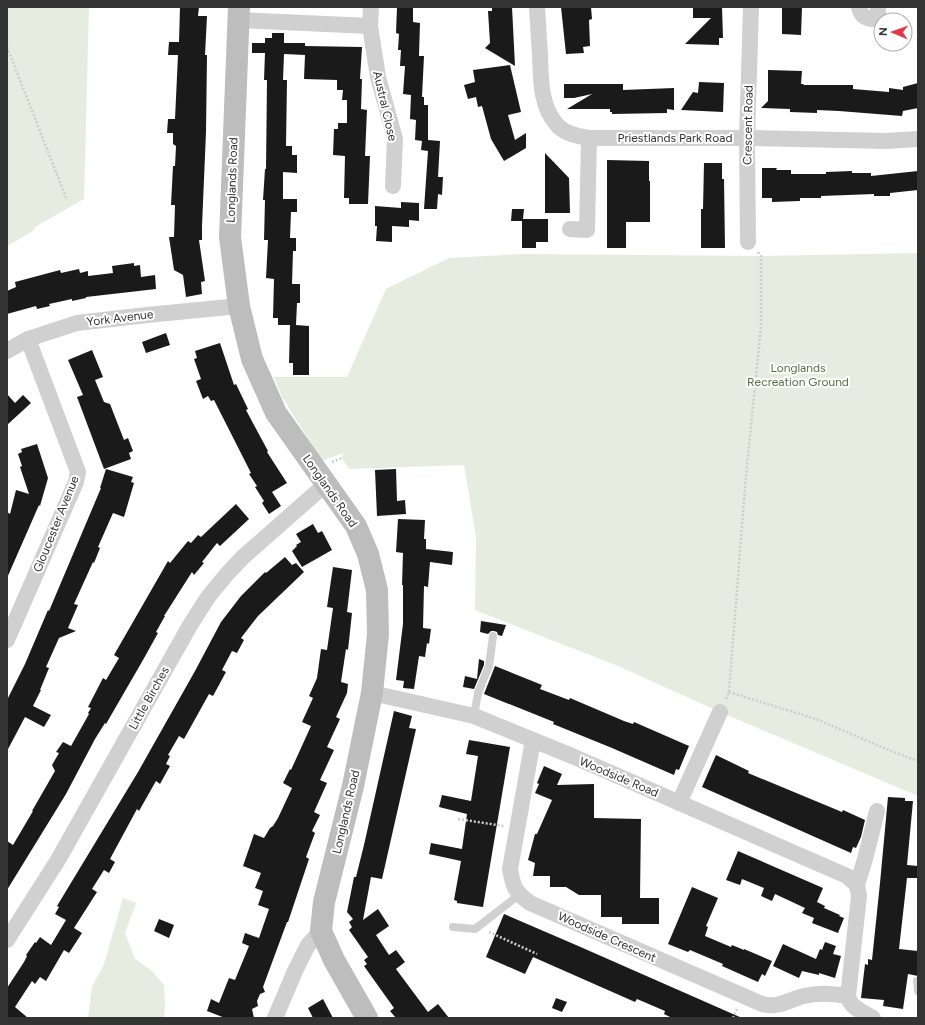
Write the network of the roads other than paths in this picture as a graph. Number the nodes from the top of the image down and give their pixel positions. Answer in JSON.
{"nodes":[{"id":1,"x":371,"y":7,"type":"edge"},
{"id":2,"x":537,"y":7,"type":"edge"},
{"id":3,"x":751,"y":7,"type":"edge"},
{"id":4,"x":859,"y":7,"type":"edge"},
{"id":5,"x":878,"y":7,"type":"edge"},
{"id":6,"x":239,"y":13,"type":"edge"},
{"id":7,"x":370,"y":26,"type":"junction"},
{"id":8,"x":589,"y":138,"type":"junction"},
{"id":9,"x":747,"y":138,"type":"junction"},
{"id":10,"x":918,"y":139,"type":"edge"},
{"id":11,"x":393,"y":186,"type":"dead end"},
{"id":12,"x":570,"y":229,"type":"dead end"},
{"id":13,"x":748,"y":242,"type":"road end"},
{"id":14,"x":239,"y":306,"type":"junction"},
{"id":15,"x":28,"y":339,"type":"junction"},
{"id":16,"x":7,"y":351,"type":"edge"},
{"id":17,"x":326,"y":484,"type":"junction"},
{"id":18,"x":493,"y":636,"type":"dead end"},
{"id":19,"x":7,"y":640,"type":"edge"},
{"id":20,"x":372,"y":693,"type":"junction"},
{"id":21,"x":720,"y":712,"type":"road end"},
{"id":22,"x":474,"y":716,"type":"junction"},
{"id":23,"x":533,"y":740,"type":"junction"},
{"id":24,"x":679,"y":803,"type":"junction"},
{"id":25,"x":876,"y":811,"type":"dead end"},
{"id":26,"x":856,"y":885,"type":"junction"},
{"id":27,"x":519,"y":895,"type":"junction"},
{"id":28,"x":453,"y":927,"type":"dead end"},
{"id":29,"x":321,"y":931,"type":"junction"},
{"id":30,"x":7,"y":940,"type":"edge"},
{"id":31,"x":917,"y":981,"type":"dead end"},
{"id":32,"x":918,"y":991,"type":"edge"},
{"id":33,"x":849,"y":1007,"type":"edge"},
{"id":34,"x":275,"y":1018,"type":"edge"},
{"id":35,"x":367,"y":1018,"type":"edge"},
{"id":36,"x":872,"y":1018,"type":"edge"}],
"edges":[{"from":1,"to":7,"type":"street","name":"Austral Close"},
{"from":2,"to":8,"type":"street","name":"Priestlands Park Road"},
{"from":3,"to":9,"type":"street","name":"Crescent Road"},
{"from":4,"to":5,"type":"street"},
{"from":6,"to":7,"type":"street"},
{"from":6,"to":14,"type":"street","name":"Longlands Road"},
{"from":7,"to":11,"type":"street","name":"Austral Close"},
{"from":8,"to":9,"type":"street","name":"Priestlands Park Road"},
{"from":8,"to":12,"type":"street"},
{"from":9,"to":10,"type":"street","name":"Priestlands Park Road"},
{"from":9,"to":13,"type":"street","name":"Crescent Road"},
{"from":14,"to":15,"type":"street","name":"York Avenue"},
{"from":14,"to":17,"type":"street","name":"Longlands Road"},
{"from":15,"to":16,"type":"street","name":"York Avenue"},
{"from":15,"to":19,"type":"street","name":"Gloucester Avenue"},
{"from":17,"to":20,"type":"street","name":"Longlands Road"},
{"from":17,"to":30,"type":"street","name":"Little Birches"},
{"from":18,"to":22,"type":"lane"},
{"from":20,"to":22,"type":"street","name":"Woodside Road"},
{"from":20,"to":29,"type":"street","name":"Longlands Road"},
{"from":21,"to":24,"type":"street"},
{"from":22,"to":23,"type":"street","name":"Woodside Road"},
{"from":23,"to":24,"type":"street","name":"Woodside Road"},
{"from":23,"to":27,"type":"street"},
{"from":24,"to":26,"type":"street","name":"Woodside Road"},
{"from":25,"to":26,"type":"street"},
{"from":26,"to":33,"type":"street"},
{"from":27,"to":28,"type":"lane"},
{"from":27,"to":33,"type":"street","name":"Woodside Crescent"},
{"from":29,"to":34,"type":"street"},
{"from":29,"to":35,"type":"street"},
{"from":31,"to":32,"type":"lane"},
{"from":33,"to":36,"type":"street"}]}
